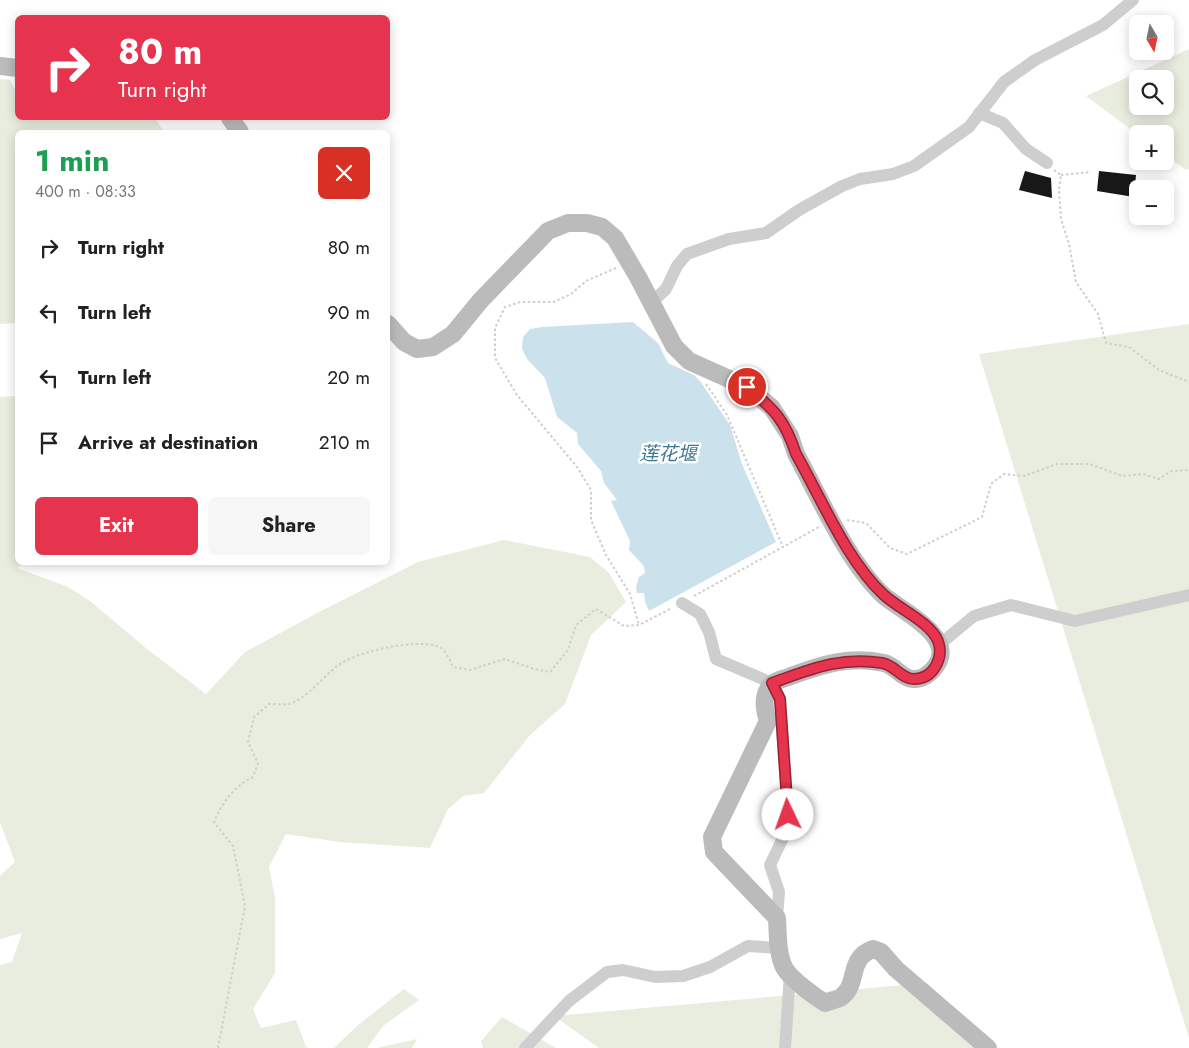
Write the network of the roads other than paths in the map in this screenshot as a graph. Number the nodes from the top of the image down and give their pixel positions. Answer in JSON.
{"nodes":[{"id":1,"x":1133,"y":0,"type":"edge"},
{"id":2,"x":0,"y":66,"type":"edge"},
{"id":3,"x":15,"y":68,"type":"edge"},
{"id":4,"x":979,"y":113,"type":"junction"},
{"id":5,"x":1047,"y":164,"type":"road end"},
{"id":6,"x":651,"y":303,"type":"junction"},
{"id":7,"x":390,"y":326,"type":"edge"},
{"id":8,"x":1189,"y":595,"type":"edge"},
{"id":9,"x":682,"y":602,"type":"road end"},
{"id":10,"x":939,"y":644,"type":"junction"},
{"id":11,"x":772,"y":683,"type":"junction"},
{"id":12,"x":777,"y":918,"type":"junction"},
{"id":13,"x":779,"y":948,"type":"junction"},
{"id":14,"x":790,"y":974,"type":"junction"},
{"id":15,"x":525,"y":1048,"type":"edge"},
{"id":16,"x":785,"y":1048,"type":"edge"},
{"id":17,"x":988,"y":1048,"type":"edge"}],
"edges":[{"from":1,"to":4,"type":"street"},
{"from":2,"to":3,"type":"street"},
{"from":4,"to":5,"type":"street"},
{"from":4,"to":6,"type":"street"},
{"from":6,"to":7,"type":"street"},
{"from":6,"to":10,"type":"street"},
{"from":8,"to":10,"type":"street"},
{"from":9,"to":11,"type":"street"},
{"from":10,"to":11,"type":"street"},
{"from":11,"to":12,"type":"street"},
{"from":11,"to":12,"type":"street"},
{"from":12,"to":13,"type":"street"},
{"from":13,"to":14,"type":"street"},
{"from":13,"to":15,"type":"street"},
{"from":14,"to":16,"type":"street"},
{"from":14,"to":17,"type":"street"}]}
